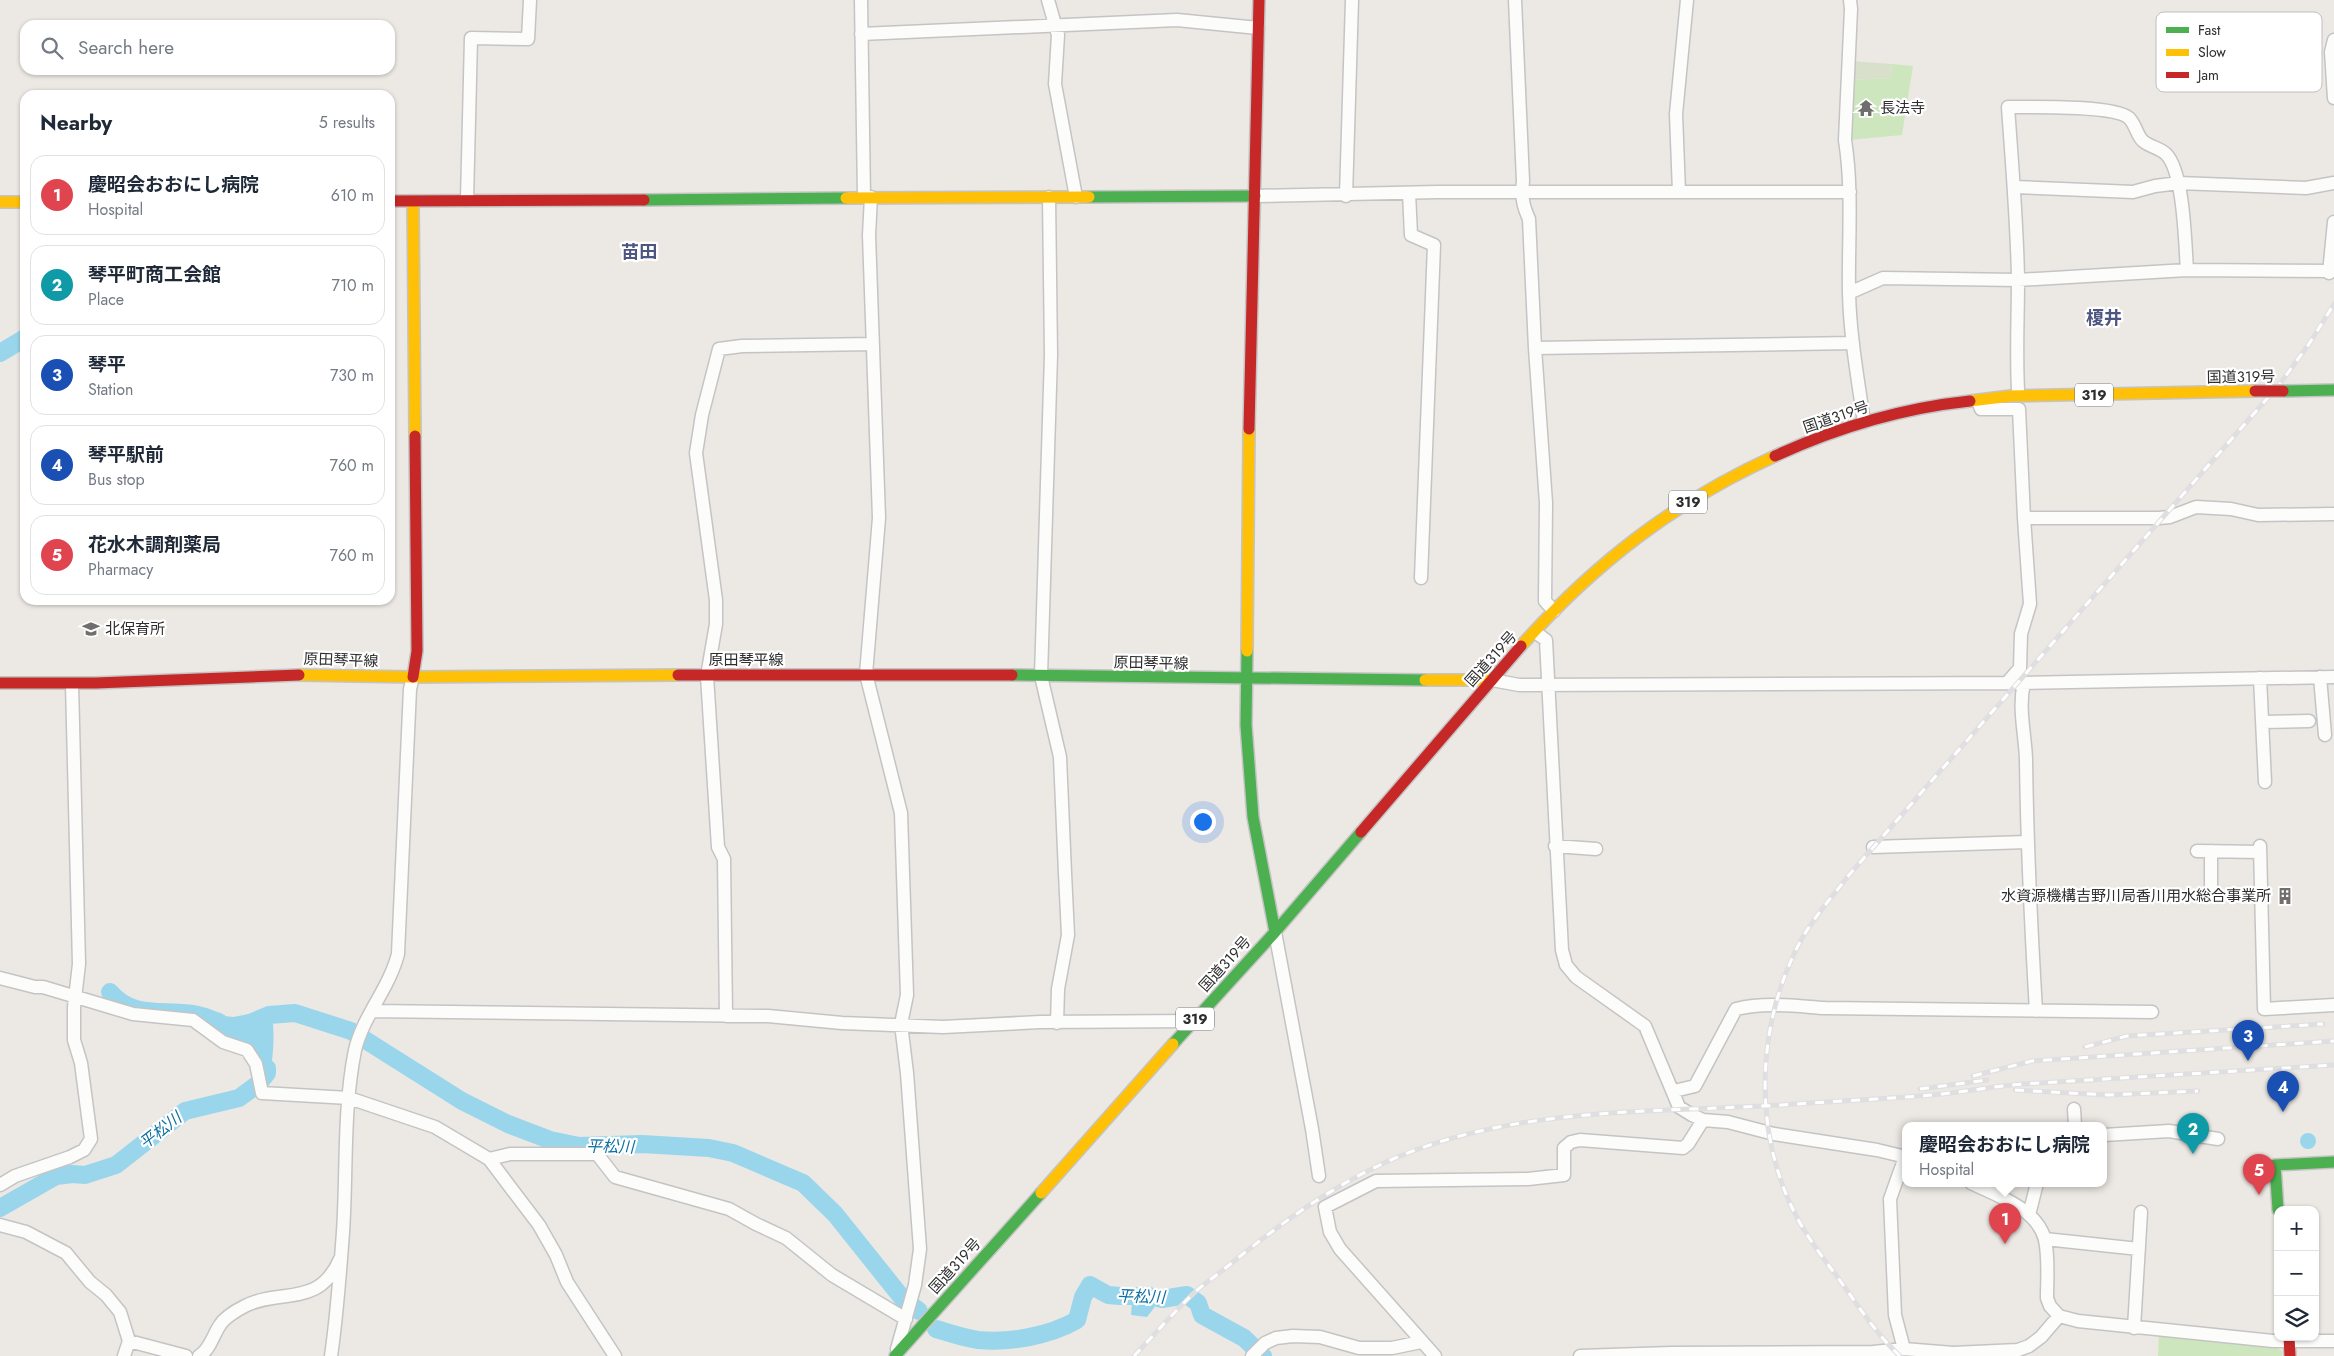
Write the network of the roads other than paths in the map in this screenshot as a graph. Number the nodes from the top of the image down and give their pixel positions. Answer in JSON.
{"nodes":[{"id":1,"x":530,"y":0,"type":"edge"},
{"id":2,"x":860,"y":0,"type":"edge"},
{"id":3,"x":1048,"y":0,"type":"edge"},
{"id":4,"x":1259,"y":0,"type":"edge"},
{"id":5,"x":1352,"y":0,"type":"edge"},
{"id":6,"x":1515,"y":0,"type":"edge"},
{"id":7,"x":1686,"y":0,"type":"edge"},
{"id":8,"x":1850,"y":0,"type":"edge"},
{"id":9,"x":1055,"y":24,"type":"junction"},
{"id":10,"x":1258,"y":28,"type":"junction"},
{"id":11,"x":861,"y":34,"type":"junction"},
{"id":12,"x":2334,"y":40,"type":"edge"},
{"id":13,"x":2334,"y":98,"type":"edge"},
{"id":14,"x":2179,"y":183,"type":"junction"},
{"id":15,"x":2334,"y":183,"type":"edge"},
{"id":16,"x":2015,"y":187,"type":"junction"},
{"id":17,"x":1522,"y":192,"type":"junction"},
{"id":18,"x":1679,"y":192,"type":"junction"},
{"id":19,"x":1850,"y":192,"type":"junction"},
{"id":20,"x":1409,"y":193,"type":"junction"},
{"id":21,"x":1255,"y":196,"type":"junction"},
{"id":22,"x":1346,"y":196,"type":"junction"},
{"id":23,"x":868,"y":197,"type":"junction"},
{"id":24,"x":1049,"y":197,"type":"junction"},
{"id":25,"x":1076,"y":198,"type":"junction"},
{"id":26,"x":467,"y":200,"type":"junction"},
{"id":27,"x":395,"y":201,"type":"edge"},
{"id":28,"x":412,"y":201,"type":"junction"},
{"id":29,"x":0,"y":202,"type":"edge"},
{"id":30,"x":20,"y":202,"type":"edge"},
{"id":31,"x":2334,"y":222,"type":"edge"},
{"id":32,"x":2187,"y":270,"type":"junction"},
{"id":33,"x":2331,"y":272,"type":"edge"},
{"id":34,"x":2018,"y":280,"type":"junction"},
{"id":35,"x":1849,"y":293,"type":"junction"},
{"id":36,"x":1853,"y":343,"type":"junction"},
{"id":37,"x":873,"y":344,"type":"junction"},
{"id":38,"x":1535,"y":348,"type":"junction"},
{"id":39,"x":2018,"y":390,"type":"dead end"},
{"id":40,"x":2334,"y":390,"type":"edge"},
{"id":41,"x":1976,"y":398,"type":"junction"},
{"id":42,"x":1864,"y":422,"type":"junction"},
{"id":43,"x":2334,"y":514,"type":"edge"},
{"id":44,"x":2024,"y":518,"type":"junction"},
{"id":45,"x":1421,"y":578,"type":"dead end"},
{"id":46,"x":1554,"y":612,"type":"junction"},
{"id":47,"x":1535,"y":632,"type":"junction"},
{"id":48,"x":866,"y":674,"type":"junction"},
{"id":49,"x":706,"y":676,"type":"junction"},
{"id":50,"x":1041,"y":676,"type":"junction"},
{"id":51,"x":2320,"y":677,"type":"junction"},
{"id":52,"x":2334,"y":677,"type":"edge"},
{"id":53,"x":413,"y":678,"type":"junction"},
{"id":54,"x":2260,"y":678,"type":"junction"},
{"id":55,"x":1248,"y":679,"type":"junction"},
{"id":56,"x":1492,"y":680,"type":"junction"},
{"id":57,"x":0,"y":683,"type":"edge"},
{"id":58,"x":2007,"y":683,"type":"junction"},
{"id":59,"x":2024,"y":683,"type":"junction"},
{"id":60,"x":72,"y":684,"type":"junction"},
{"id":61,"x":1547,"y":684,"type":"junction"},
{"id":62,"x":2309,"y":721,"type":"dead end"},
{"id":63,"x":2262,"y":722,"type":"junction"},
{"id":64,"x":2325,"y":735,"type":"dead end"},
{"id":65,"x":2265,"y":782,"type":"dead end"},
{"id":66,"x":2027,"y":842,"type":"junction"},
{"id":67,"x":1555,"y":846,"type":"junction"},
{"id":68,"x":1873,"y":847,"type":"dead end"},
{"id":69,"x":1596,"y":850,"type":"dead end"},
{"id":70,"x":2197,"y":851,"type":"dead end"},
{"id":71,"x":2211,"y":851,"type":"junction"},
{"id":72,"x":2211,"y":893,"type":"dead end"},
{"id":73,"x":1275,"y":932,"type":"junction"},
{"id":74,"x":0,"y":978,"type":"edge"},
{"id":75,"x":75,"y":995,"type":"junction"},
{"id":76,"x":2334,"y":1005,"type":"edge"},
{"id":77,"x":372,"y":1011,"type":"junction"},
{"id":78,"x":2036,"y":1011,"type":"junction"},
{"id":79,"x":2152,"y":1012,"type":"dead end"},
{"id":80,"x":726,"y":1016,"type":"junction"},
{"id":81,"x":1194,"y":1021,"type":"junction"},
{"id":82,"x":1056,"y":1023,"type":"junction"},
{"id":83,"x":901,"y":1024,"type":"junction"},
{"id":84,"x":1674,"y":1091,"type":"junction"},
{"id":85,"x":349,"y":1098,"type":"junction"},
{"id":86,"x":2074,"y":1109,"type":"dead end"},
{"id":87,"x":1703,"y":1120,"type":"junction"},
{"id":88,"x":2076,"y":1122,"type":"edge"},
{"id":89,"x":2107,"y":1135,"type":"edge"},
{"id":90,"x":2218,"y":1139,"type":"dead end"},
{"id":91,"x":1902,"y":1156,"type":"edge"},
{"id":92,"x":489,"y":1159,"type":"junction"},
{"id":93,"x":2334,"y":1162,"type":"edge"},
{"id":94,"x":1902,"y":1168,"type":"edge"},
{"id":95,"x":1319,"y":1176,"type":"dead end"},
{"id":96,"x":0,"y":1185,"type":"edge"},
{"id":97,"x":1979,"y":1187,"type":"edge"},
{"id":98,"x":2036,"y":1187,"type":"edge"},
{"id":99,"x":2278,"y":1206,"type":"edge"},
{"id":100,"x":2141,"y":1212,"type":"dead end"},
{"id":101,"x":2029,"y":1215,"type":"junction"},
{"id":102,"x":0,"y":1225,"type":"edge"},
{"id":103,"x":2045,"y":1239,"type":"junction"},
{"id":104,"x":2139,"y":1249,"type":"junction"},
{"id":105,"x":340,"y":1257,"type":"junction"},
{"id":106,"x":2059,"y":1316,"type":"junction"},
{"id":107,"x":906,"y":1319,"type":"junction"},
{"id":108,"x":2134,"y":1328,"type":"junction"},
{"id":109,"x":2274,"y":1338,"type":"edge"},
{"id":110,"x":2319,"y":1340,"type":"edge"},
{"id":111,"x":129,"y":1341,"type":"junction"},
{"id":112,"x":2289,"y":1341,"type":"edge"},
{"id":113,"x":2334,"y":1341,"type":"edge"},
{"id":114,"x":1421,"y":1342,"type":"junction"},
{"id":115,"x":1904,"y":1349,"type":"junction"},
{"id":116,"x":1359,"y":1352,"type":"edge"},
{"id":117,"x":1873,"y":1354,"type":"edge"},
{"id":118,"x":124,"y":1356,"type":"edge"},
{"id":119,"x":186,"y":1356,"type":"edge"},
{"id":120,"x":198,"y":1356,"type":"edge"},
{"id":121,"x":331,"y":1356,"type":"edge"},
{"id":122,"x":615,"y":1356,"type":"edge"},
{"id":123,"x":895,"y":1356,"type":"edge"},
{"id":124,"x":1252,"y":1356,"type":"edge"},
{"id":125,"x":1434,"y":1356,"type":"edge"},
{"id":126,"x":1580,"y":1356,"type":"edge"},
{"id":127,"x":2290,"y":1356,"type":"edge"}],
"edges":[{"from":1,"to":26,"type":"street"},
{"from":2,"to":11,"type":"street"},
{"from":3,"to":9,"type":"street"},
{"from":4,"to":10,"type":"main road"},
{"from":5,"to":22,"type":"street"},
{"from":6,"to":17,"type":"street"},
{"from":7,"to":18,"type":"street"},
{"from":8,"to":19,"type":"street"},
{"from":9,"to":10,"type":"street"},
{"from":9,"to":11,"type":"street"},
{"from":9,"to":25,"type":"street"},
{"from":10,"to":21,"type":"main road"},
{"from":11,"to":23,"type":"street"},
{"from":12,"to":13,"type":"street"},
{"from":14,"to":15,"type":"street"},
{"from":14,"to":16,"type":"street"},
{"from":14,"to":16,"type":"street"},
{"from":14,"to":32,"type":"street"},
{"from":16,"to":34,"type":"street"},
{"from":17,"to":18,"type":"street"},
{"from":17,"to":20,"type":"street"},
{"from":17,"to":38,"type":"street"},
{"from":18,"to":19,"type":"street"},
{"from":19,"to":35,"type":"street"},
{"from":20,"to":22,"type":"street"},
{"from":20,"to":45,"type":"street"},
{"from":21,"to":22,"type":"street"},
{"from":21,"to":25,"type":"main road"},
{"from":21,"to":55,"type":"main road"},
{"from":23,"to":24,"type":"main road"},
{"from":23,"to":26,"type":"main road"},
{"from":23,"to":37,"type":"street"},
{"from":24,"to":25,"type":"main road"},
{"from":24,"to":50,"type":"street"},
{"from":26,"to":28,"type":"main road"},
{"from":27,"to":28,"type":"main road"},
{"from":28,"to":53,"type":"main road"},
{"from":29,"to":30,"type":"main road"},
{"from":31,"to":33,"type":"street"},
{"from":32,"to":33,"type":"street"},
{"from":32,"to":34,"type":"street"},
{"from":34,"to":35,"type":"street"},
{"from":34,"to":39,"type":"street"},
{"from":35,"to":36,"type":"street"},
{"from":36,"to":38,"type":"street"},
{"from":36,"to":42,"type":"street"},
{"from":37,"to":48,"type":"street"},
{"from":37,"to":49,"type":"street"},
{"from":38,"to":46,"type":"street"},
{"from":40,"to":41,"type":"main road","name":"国道319号","number":"319","bridge":true},
{"from":41,"to":42,"type":"main road","name":"国道319号","number":"319"},
{"from":41,"to":44,"type":"street"},
{"from":42,"to":46,"type":"main road","name":"国道319号","number":"319"},
{"from":43,"to":44,"type":"street"},
{"from":44,"to":58,"type":"street"},
{"from":46,"to":47,"type":"main road","name":"国道319号","number":"319"},
{"from":47,"to":56,"type":"main road","name":"国道319号","number":"319"},
{"from":47,"to":61,"type":"street"},
{"from":48,"to":49,"type":"main road","name":"原田琴平線"},
{"from":48,"to":50,"type":"main road","name":"原田琴平線"},
{"from":48,"to":83,"type":"street"},
{"from":49,"to":53,"type":"main road","name":"原田琴平線"},
{"from":49,"to":80,"type":"street"},
{"from":50,"to":55,"type":"main road","name":"原田琴平線"},
{"from":50,"to":82,"type":"street"},
{"from":51,"to":52,"type":"street"},
{"from":51,"to":54,"type":"street"},
{"from":51,"to":64,"type":"street"},
{"from":53,"to":60,"type":"main road","name":"原田琴平線"},
{"from":53,"to":77,"type":"street"},
{"from":54,"to":59,"type":"street"},
{"from":54,"to":63,"type":"street"},
{"from":55,"to":56,"type":"main road","name":"原田琴平線"},
{"from":55,"to":73,"type":"main road"},
{"from":56,"to":61,"type":"street"},
{"from":56,"to":73,"type":"main road","name":"国道319号","number":"319"},
{"from":57,"to":60,"type":"main road","name":"原田琴平線"},
{"from":58,"to":59,"type":"street"},
{"from":58,"to":61,"type":"street"},
{"from":59,"to":66,"type":"street"},
{"from":60,"to":75,"type":"street"},
{"from":61,"to":67,"type":"street"},
{"from":62,"to":63,"type":"street"},
{"from":63,"to":65,"type":"street"},
{"from":66,"to":68,"type":"street"},
{"from":66,"to":78,"type":"street"},
{"from":67,"to":69,"type":"street"},
{"from":67,"to":84,"type":"street"},
{"from":70,"to":71,"type":"street"},
{"from":71,"to":72,"type":"street"},
{"from":71,"to":76,"type":"street"},
{"from":73,"to":81,"type":"main road","name":"国道319号","number":"319"},
{"from":73,"to":95,"type":"street"},
{"from":74,"to":75,"type":"street"},
{"from":75,"to":85,"type":"street"},
{"from":75,"to":96,"type":"street"},
{"from":77,"to":80,"type":"street"},
{"from":77,"to":85,"type":"street"},
{"from":78,"to":79,"type":"street"},
{"from":78,"to":84,"type":"street"},
{"from":80,"to":83,"type":"street"},
{"from":81,"to":82,"type":"street"},
{"from":81,"to":123,"type":"main road","name":"国道319号","number":"319"},
{"from":82,"to":83,"type":"street"},
{"from":83,"to":107,"type":"street"},
{"from":84,"to":87,"type":"street"},
{"from":85,"to":92,"type":"street"},
{"from":85,"to":105,"type":"street"},
{"from":86,"to":88,"type":"street"},
{"from":87,"to":91,"type":"street"},
{"from":87,"to":114,"type":"street"},
{"from":89,"to":90,"type":"street"},
{"from":92,"to":107,"type":"street"},
{"from":92,"to":122,"type":"street"},
{"from":93,"to":99,"type":"main road"},
{"from":94,"to":115,"type":"street"},
{"from":97,"to":101,"type":"street"},
{"from":98,"to":101,"type":"street"},
{"from":100,"to":104,"type":"street"},
{"from":101,"to":103,"type":"street"},
{"from":102,"to":111,"type":"street"},
{"from":103,"to":104,"type":"street"},
{"from":103,"to":106,"type":"street"},
{"from":104,"to":108,"type":"street"},
{"from":105,"to":120,"type":"street"},
{"from":105,"to":121,"type":"street"},
{"from":106,"to":108,"type":"street"},
{"from":106,"to":115,"type":"street"},
{"from":107,"to":123,"type":"street"},
{"from":108,"to":109,"type":"street"},
{"from":110,"to":113,"type":"street"},
{"from":111,"to":118,"type":"street"},
{"from":111,"to":119,"type":"street"},
{"from":112,"to":127,"type":"main road"},
{"from":114,"to":116,"type":"street"},
{"from":114,"to":125,"type":"street"},
{"from":115,"to":117,"type":"street"},
{"from":116,"to":124,"type":"street"},
{"from":117,"to":126,"type":"street"}]}
